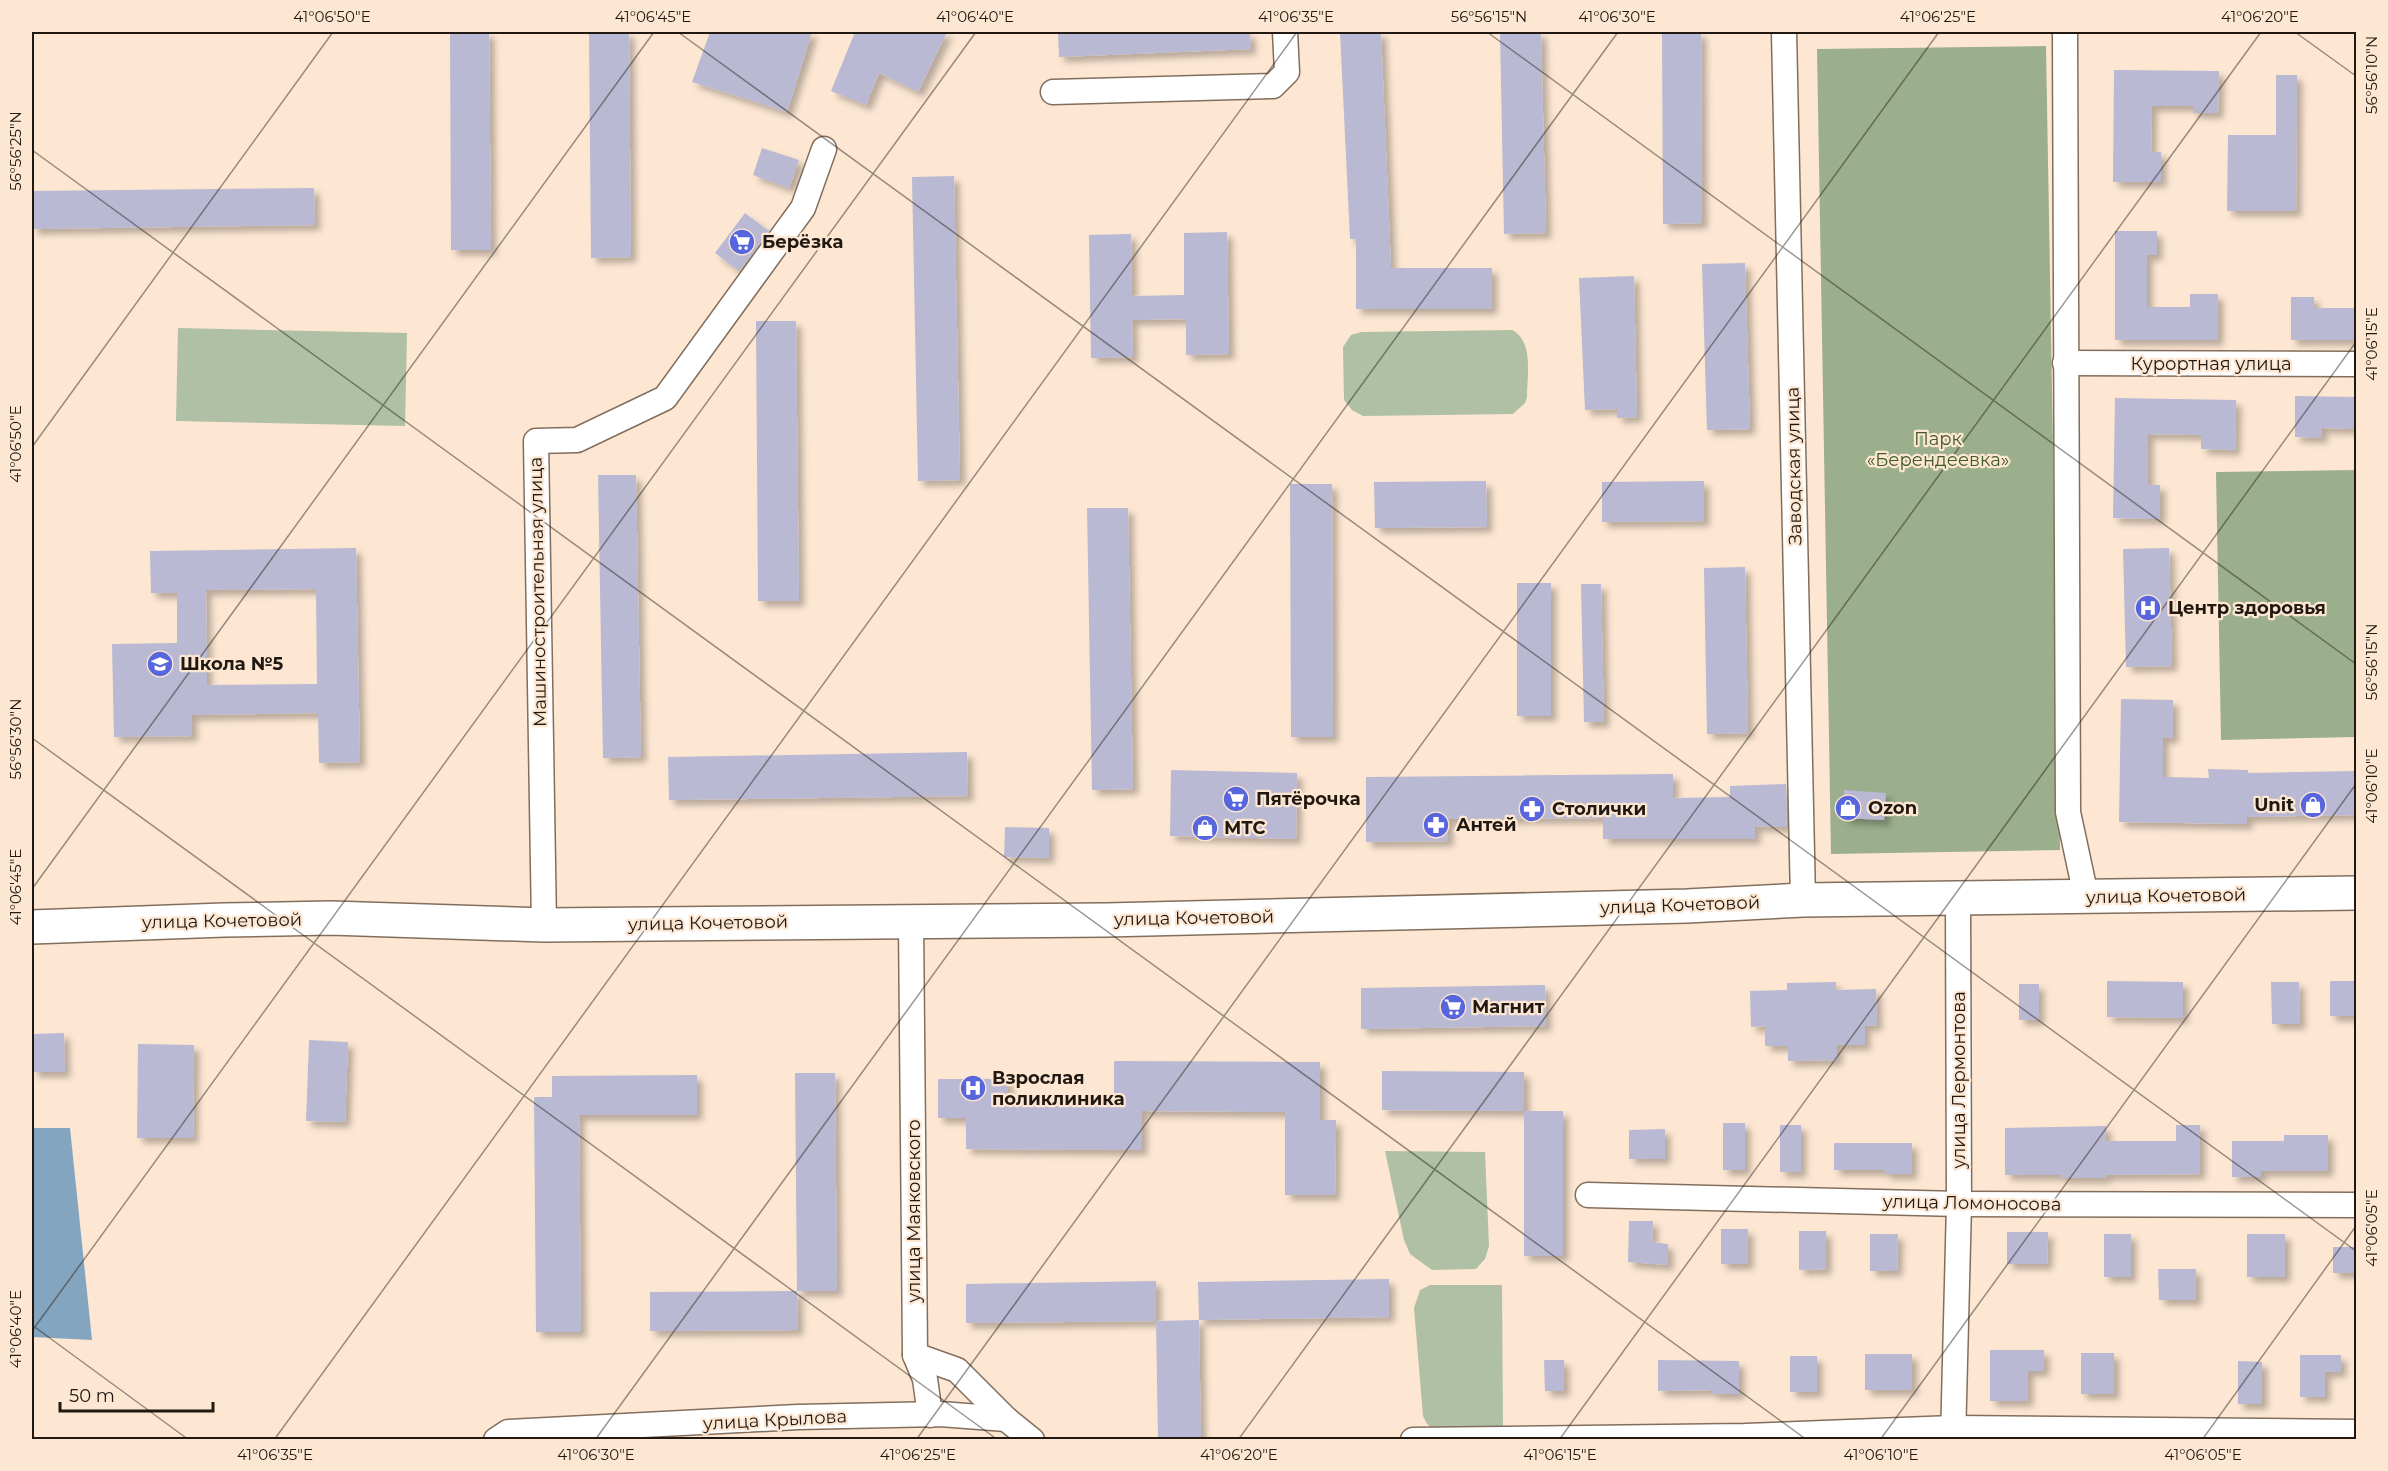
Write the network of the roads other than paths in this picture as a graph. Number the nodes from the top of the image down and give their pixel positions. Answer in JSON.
{"nodes":[{"id":1,"x":1286,"y":32,"type":"edge"},
{"id":2,"x":1784,"y":32,"type":"edge"},
{"id":3,"x":2065,"y":32,"type":"edge"},
{"id":4,"x":1053,"y":93,"type":"dead end"},
{"id":5,"x":824,"y":149,"type":"dead end"},
{"id":6,"x":2065,"y":363,"type":"junction"},
{"id":7,"x":2356,"y":364,"type":"edge"},
{"id":8,"x":2356,"y":893,"type":"edge"},
{"id":9,"x":2086,"y":896,"type":"junction"},
{"id":10,"x":1803,"y":900,"type":"junction"},
{"id":11,"x":1958,"y":900,"type":"junction"},
{"id":12,"x":911,"y":921,"type":"junction"},
{"id":13,"x":544,"y":926,"type":"junction"},
{"id":14,"x":32,"y":927,"type":"edge"},
{"id":15,"x":1588,"y":1195,"type":"dead end"},
{"id":16,"x":1959,"y":1204,"type":"junction"},
{"id":17,"x":2356,"y":1205,"type":"edge"},
{"id":18,"x":915,"y":1355,"type":"junction"},
{"id":19,"x":930,"y":1415,"type":"junction"},
{"id":20,"x":1006,"y":1419,"type":"junction"},
{"id":21,"x":2356,"y":1432,"type":"edge"},
{"id":22,"x":1953,"y":1434,"type":"edge"},
{"id":23,"x":502,"y":1436,"type":"edge"},
{"id":24,"x":1032,"y":1440,"type":"edge"},
{"id":25,"x":1413,"y":1440,"type":"edge"}],
"edges":[{"from":1,"to":4,"type":"street"},
{"from":2,"to":10,"type":"street","name":"Заводская улица"},
{"from":3,"to":6,"type":"street"},
{"from":5,"to":13,"type":"street","name":"Машиностроительная улица"},
{"from":6,"to":7,"type":"street","name":"Курортная улица"},
{"from":6,"to":9,"type":"street"},
{"from":8,"to":9,"type":"main road","name":"улица Кочетовой"},
{"from":9,"to":11,"type":"main road","name":"улица Кочетовой"},
{"from":10,"to":11,"type":"main road","name":"улица Кочетовой"},
{"from":10,"to":12,"type":"main road","name":"улица Кочетовой"},
{"from":11,"to":16,"type":"street","name":"улица Лермонтова"},
{"from":12,"to":13,"type":"main road","name":"улица Кочетовой"},
{"from":12,"to":18,"type":"street","name":"улица Маяковского"},
{"from":13,"to":14,"type":"main road","name":"улица Кочетовой"},
{"from":15,"to":16,"type":"street","name":"улица Ломоносова"},
{"from":16,"to":17,"type":"street","name":"улица Ломоносова"},
{"from":16,"to":22,"type":"street","name":"улица Лермонтова"},
{"from":18,"to":19,"type":"street"},
{"from":18,"to":20,"type":"street"},
{"from":19,"to":20,"type":"street","name":"улица Крылова"},
{"from":19,"to":23,"type":"street","name":"улица Крылова"},
{"from":20,"to":24,"type":"street"},
{"from":21,"to":22,"type":"street"},
{"from":22,"to":25,"type":"street"}]}
